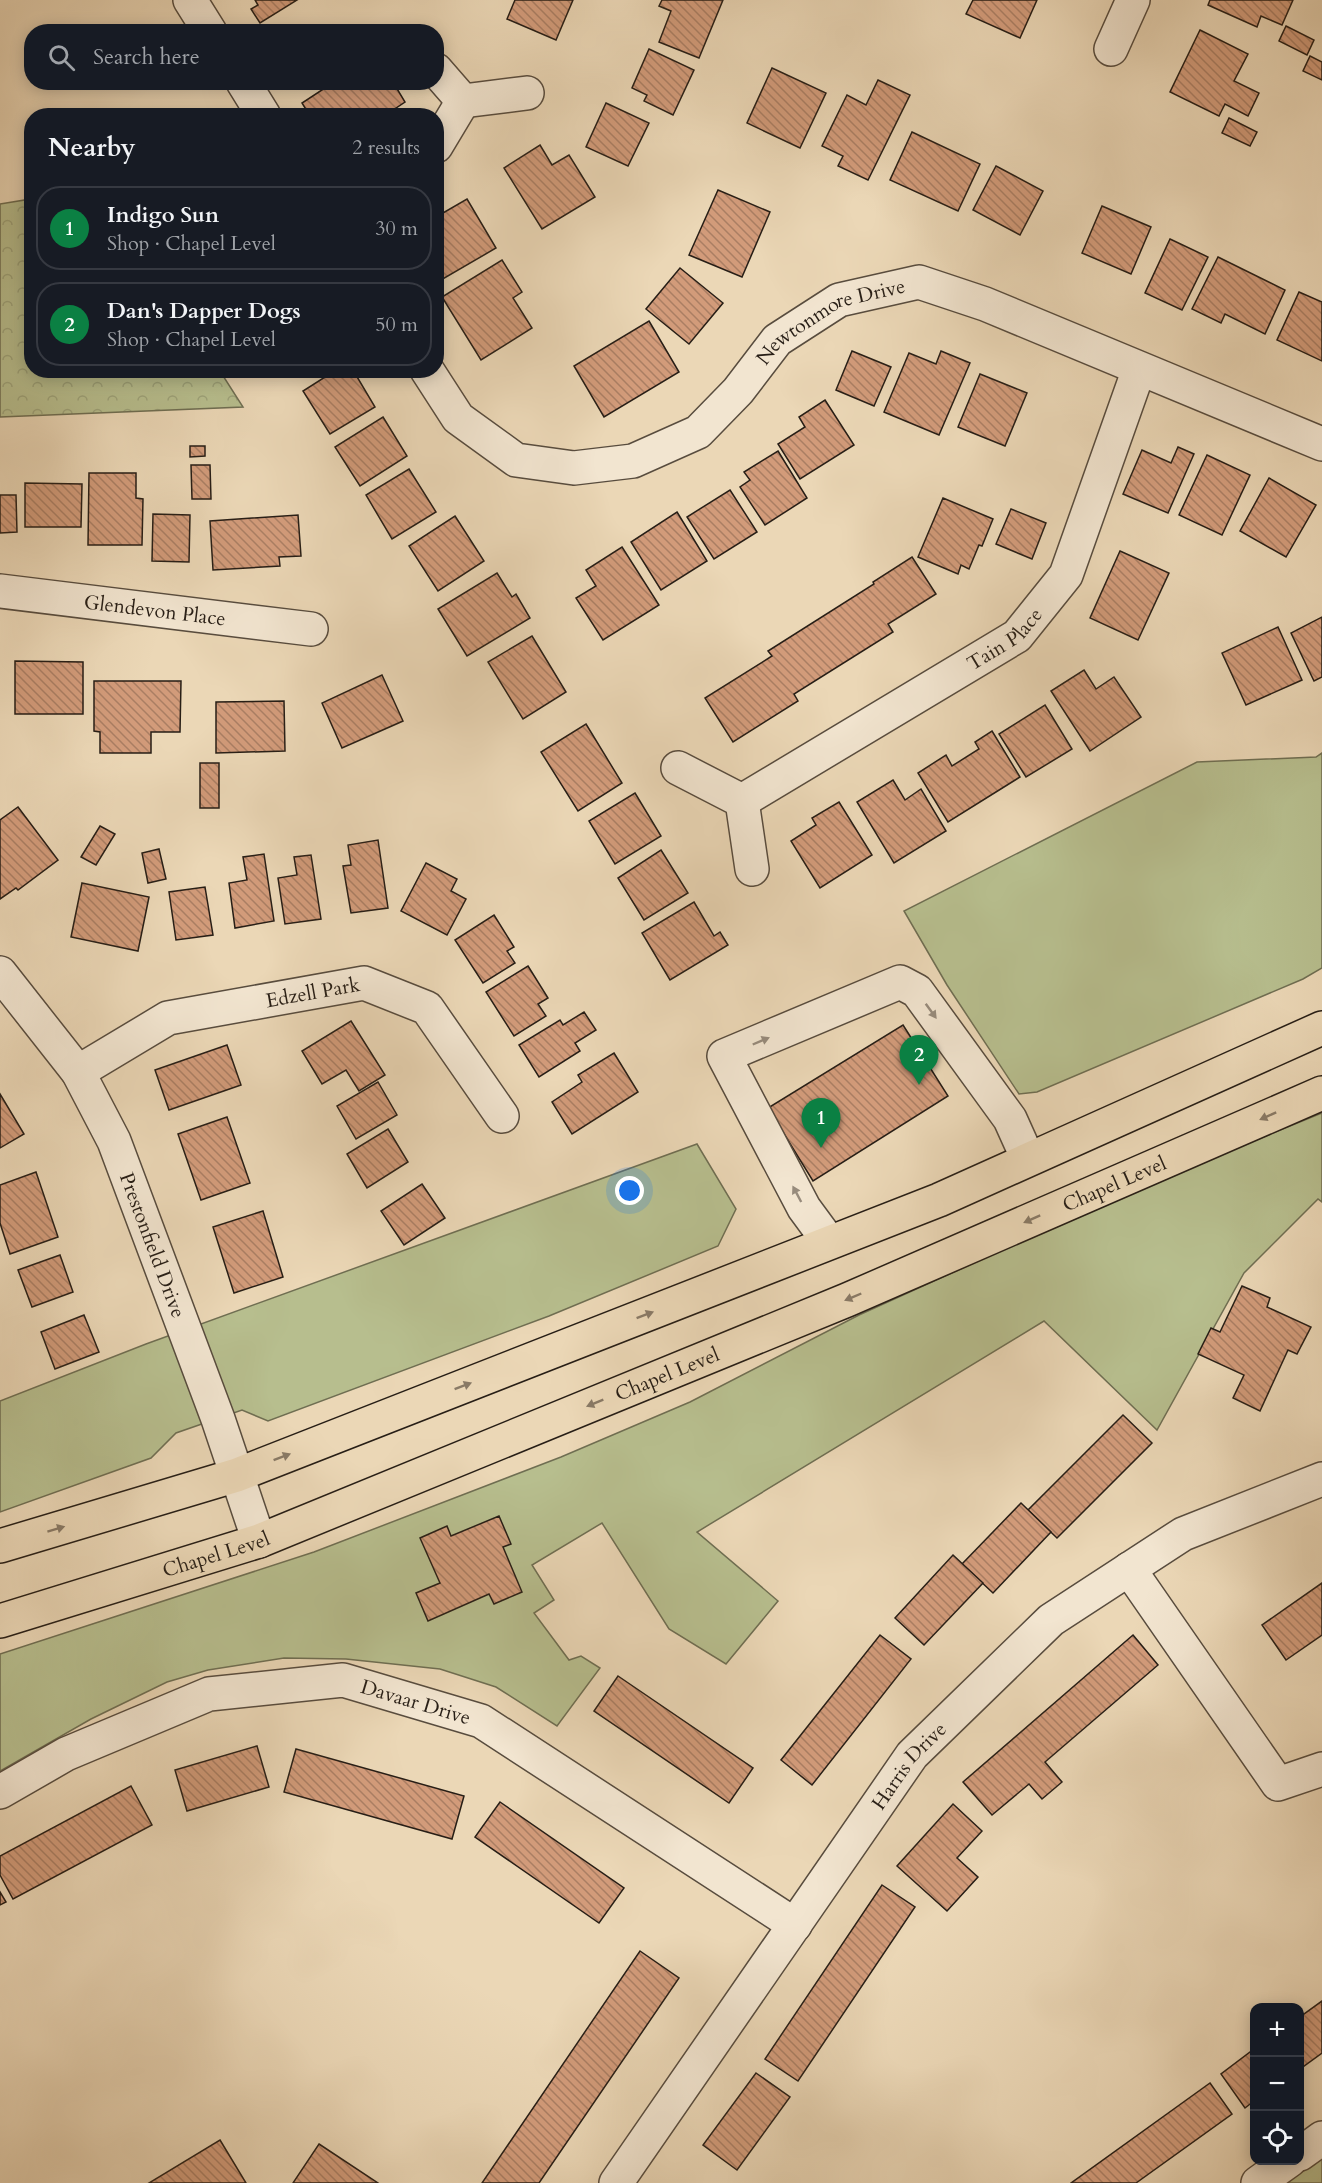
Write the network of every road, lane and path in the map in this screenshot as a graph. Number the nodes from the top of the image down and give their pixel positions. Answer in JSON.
{"nodes":[{"id":1,"x":190,"y":0,"type":"edge"},
{"id":2,"x":1133,"y":0,"type":"edge"},
{"id":3,"x":205,"y":24,"type":"edge"},
{"id":4,"x":1112,"y":49,"type":"dead end"},
{"id":5,"x":444,"y":79,"type":"edge"},
{"id":6,"x":248,"y":90,"type":"edge"},
{"id":7,"x":527,"y":93,"type":"dead end"},
{"id":8,"x":463,"y":101,"type":"junction"},
{"id":9,"x":259,"y":108,"type":"edge"},
{"id":10,"x":444,"y":133,"type":"edge"},
{"id":11,"x":1139,"y":369,"type":"junction"},
{"id":12,"x":432,"y":378,"type":"edge"},
{"id":13,"x":1322,"y":444,"type":"edge"},
{"id":14,"x":0,"y":591,"type":"edge"},
{"id":15,"x":311,"y":629,"type":"dead end"},
{"id":16,"x":678,"y":768,"type":"dead end"},
{"id":17,"x":742,"y":801,"type":"junction"},
{"id":18,"x":752,"y":869,"type":"dead end"},
{"id":19,"x":0,"y":973,"type":"edge"},
{"id":20,"x":1322,"y":1028,"type":"edge"},
{"id":21,"x":78,"y":1072,"type":"junction"},
{"id":22,"x":1322,"y":1093,"type":"edge"},
{"id":23,"x":502,"y":1116,"type":"dead end"},
{"id":24,"x":1028,"y":1159,"type":"junction"},
{"id":25,"x":829,"y":1242,"type":"junction"},
{"id":26,"x":237,"y":1474,"type":"junction"},
{"id":27,"x":1322,"y":1479,"type":"edge"},
{"id":28,"x":259,"y":1541,"type":"junction"},
{"id":29,"x":0,"y":1546,"type":"edge"},
{"id":30,"x":1129,"y":1569,"type":"junction"},
{"id":31,"x":0,"y":1622,"type":"edge"},
{"id":32,"x":1322,"y":1770,"type":"edge"},
{"id":33,"x":0,"y":1792,"type":"edge"},
{"id":34,"x":795,"y":1925,"type":"junction"},
{"id":35,"x":1322,"y":2138,"type":"edge"},
{"id":36,"x":1304,"y":2151,"type":"edge"},
{"id":37,"x":1283,"y":2165,"type":"edge"},
{"id":38,"x":616,"y":2183,"type":"edge"},
{"id":39,"x":1258,"y":2183,"type":"edge"}],
"edges":[{"from":1,"to":3,"type":"street"},
{"from":2,"to":4,"type":"street"},
{"from":5,"to":8,"type":"street"},
{"from":6,"to":9,"type":"street"},
{"from":7,"to":8,"type":"street"},
{"from":8,"to":10,"type":"street"},
{"from":11,"to":12,"type":"street","name":"Newtonmore Drive"},
{"from":11,"to":13,"type":"street","name":"Newtonmore Drive"},
{"from":11,"to":17,"type":"street","name":"Tain Place"},
{"from":14,"to":15,"type":"street","name":"Glendevon Place"},
{"from":16,"to":17,"type":"street"},
{"from":17,"to":18,"type":"street"},
{"from":19,"to":21,"type":"street","name":"Prestonfield Drive"},
{"from":20,"to":24,"type":"main road"},
{"from":21,"to":23,"type":"street","name":"Edzell Park"},
{"from":21,"to":26,"type":"street","name":"Prestonfield Drive"},
{"from":22,"to":28,"type":"main road","name":"Chapel Level","one_way":true},
{"from":24,"to":25,"type":"main road"},
{"from":25,"to":24,"type":"street","one_way":true},
{"from":26,"to":25,"type":"main road","one_way":true},
{"from":26,"to":28,"type":"street","name":"Prestonfield Drive"},
{"from":29,"to":26,"type":"main road","one_way":true},
{"from":27,"to":30,"type":"street","name":"Harris Drive"},
{"from":28,"to":31,"type":"main road","name":"Chapel Level"},
{"from":30,"to":32,"type":"street"},
{"from":30,"to":34,"type":"street","name":"Harris Drive"},
{"from":33,"to":34,"type":"street","name":"Davaar Drive"},
{"from":34,"to":38,"type":"street","name":"Harris Drive"},
{"from":35,"to":36,"type":"street"},
{"from":37,"to":39,"type":"street"}]}
